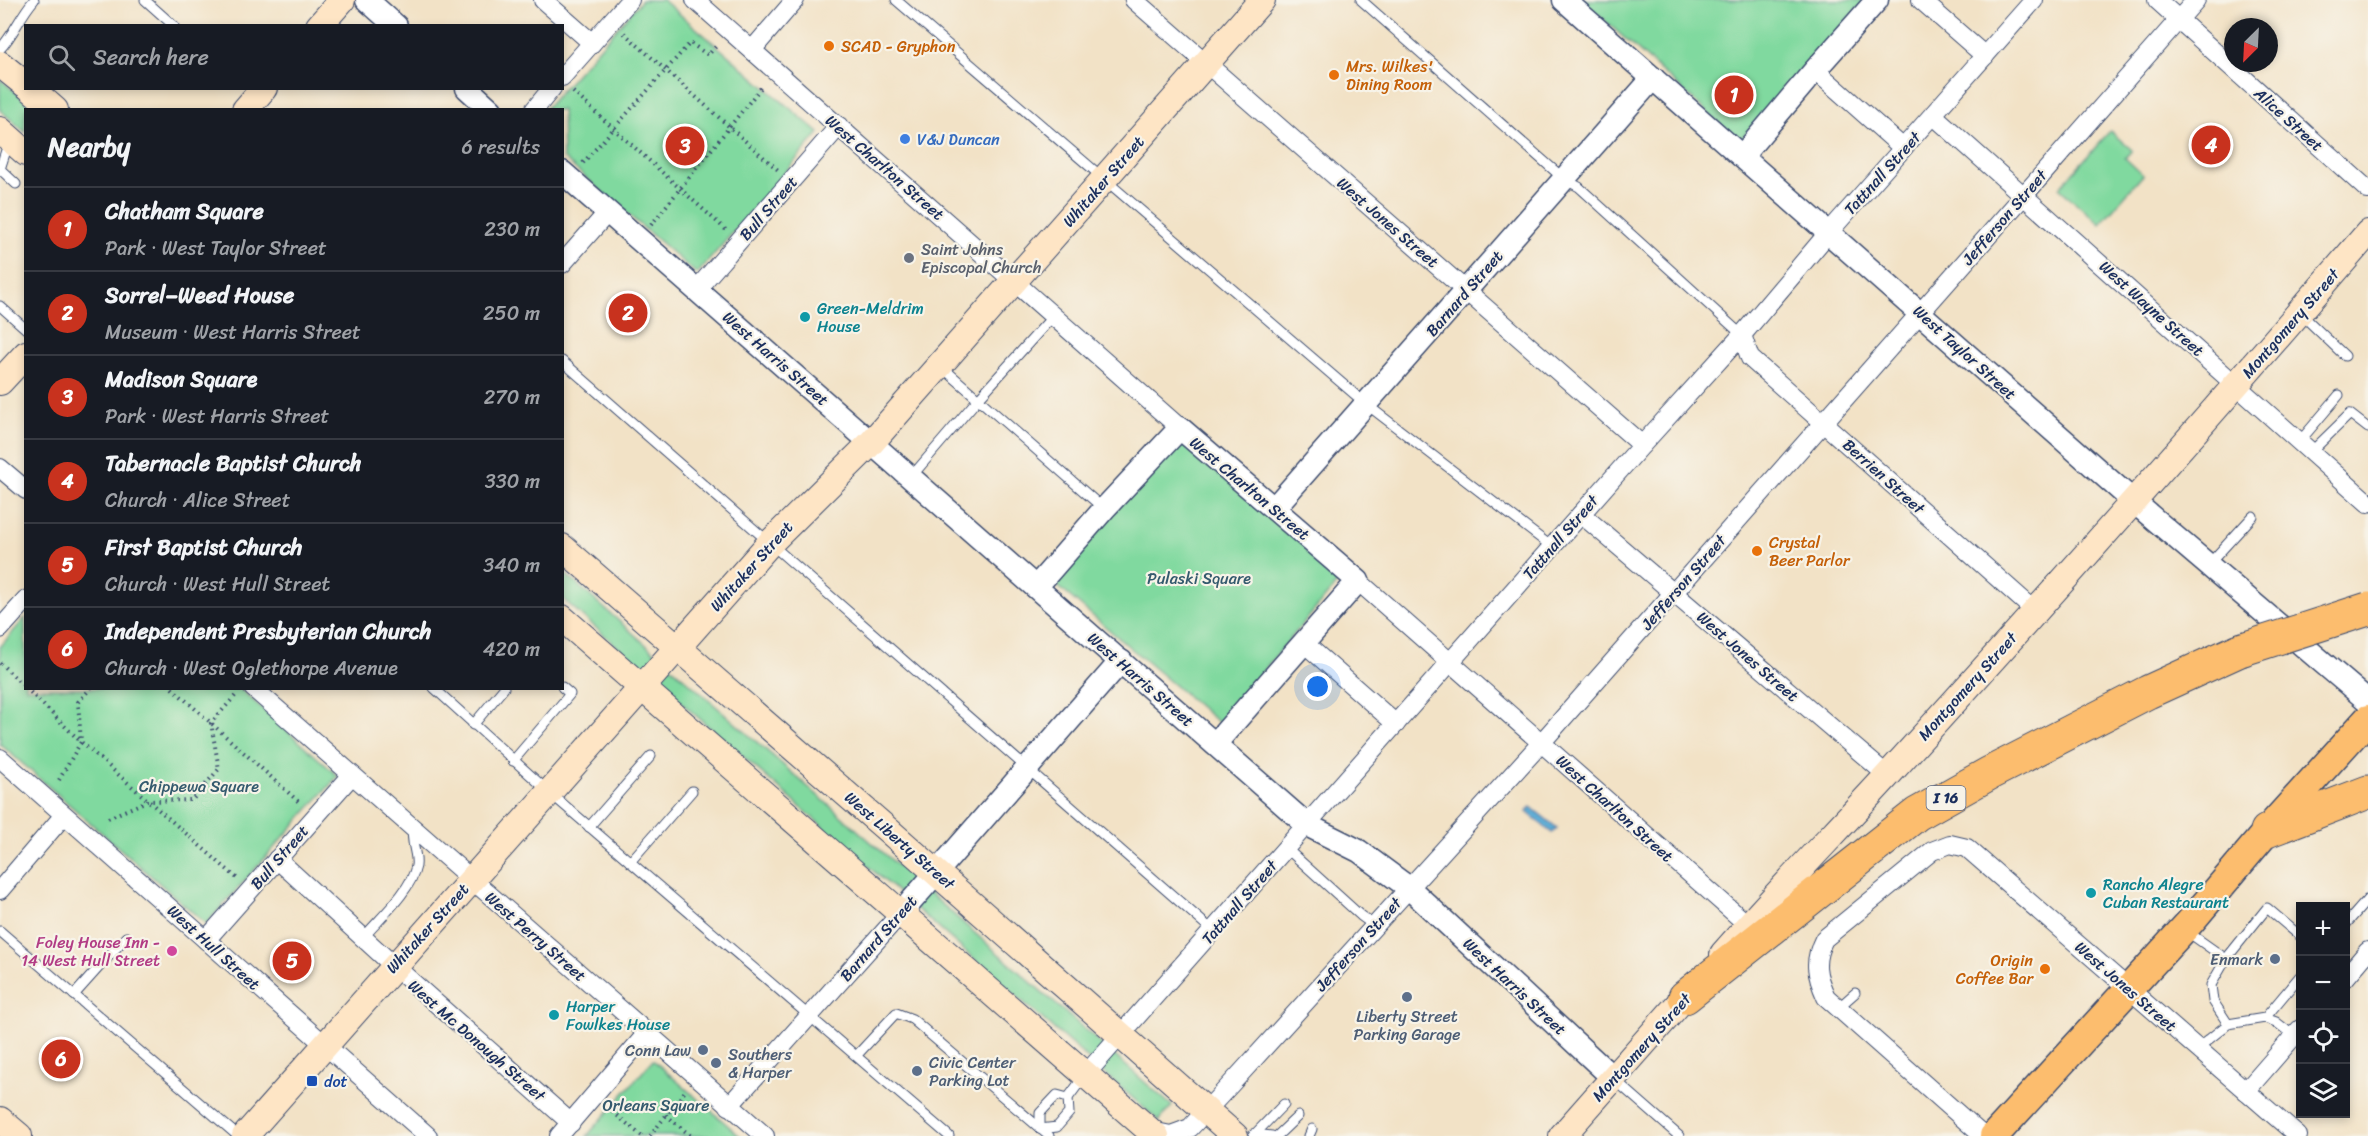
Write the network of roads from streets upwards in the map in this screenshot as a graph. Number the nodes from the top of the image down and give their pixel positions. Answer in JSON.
{"nodes":[{"id":1,"x":342,"y":0,"type":"edge"},
{"id":2,"x":367,"y":0,"type":"edge"},
{"id":3,"x":543,"y":0,"type":"edge"},
{"id":4,"x":630,"y":0,"type":"edge"},
{"id":5,"x":695,"y":0,"type":"edge"},
{"id":6,"x":795,"y":0,"type":"edge"},
{"id":7,"x":1134,"y":0,"type":"edge"},
{"id":8,"x":1262,"y":0,"type":"edge"},
{"id":9,"x":1564,"y":0,"type":"edge"},
{"id":10,"x":1877,"y":0,"type":"edge"},
{"id":11,"x":1921,"y":0,"type":"edge"},
{"id":12,"x":2034,"y":0,"type":"edge"},
{"id":13,"x":2157,"y":0,"type":"edge"},
{"id":14,"x":2196,"y":0,"type":"edge"},
{"id":15,"x":2179,"y":20,"type":"junction"},
{"id":16,"x":321,"y":24,"type":"edge"},
{"id":17,"x":394,"y":24,"type":"edge"},
{"id":18,"x":592,"y":43,"type":"junction"},
{"id":19,"x":752,"y":50,"type":"junction"},
{"id":20,"x":1985,"y":56,"type":"junction"},
{"id":21,"x":1206,"y":63,"type":"junction"},
{"id":22,"x":0,"y":64,"type":"edge"},
{"id":23,"x":1815,"y":70,"type":"junction"},
{"id":24,"x":1653,"y":78,"type":"junction"},
{"id":25,"x":564,"y":79,"type":"edge"},
{"id":26,"x":24,"y":83,"type":"edge"},
{"id":27,"x":32,"y":90,"type":"edge"},
{"id":28,"x":469,"y":90,"type":"edge"},
{"id":29,"x":554,"y":90,"type":"edge"},
{"id":30,"x":53,"y":108,"type":"edge"},
{"id":31,"x":489,"y":108,"type":"edge"},
{"id":32,"x":536,"y":108,"type":"edge"},
{"id":33,"x":1933,"y":115,"type":"junction"},
{"id":34,"x":839,"y":126,"type":"junction"},
{"id":35,"x":1903,"y":148,"type":"junction"},
{"id":36,"x":1742,"y":156,"type":"junction"},
{"id":37,"x":569,"y":171,"type":"edge"},
{"id":38,"x":2368,"y":190,"type":"edge"},
{"id":39,"x":2024,"y":194,"type":"junction"},
{"id":40,"x":608,"y":212,"type":"junction"},
{"id":41,"x":1829,"y":232,"type":"junction"},
{"id":42,"x":2368,"y":233,"type":"edge"},
{"id":43,"x":564,"y":262,"type":"edge"},
{"id":44,"x":1015,"y":280,"type":"junction"},
{"id":45,"x":697,"y":289,"type":"junction"},
{"id":46,"x":1466,"y":291,"type":"junction"},
{"id":47,"x":1920,"y":312,"type":"junction"},
{"id":48,"x":1742,"y":335,"type":"junction"},
{"id":49,"x":24,"y":356,"type":"edge"},
{"id":50,"x":0,"y":382,"type":"edge"},
{"id":51,"x":2237,"y":384,"type":"junction"},
{"id":52,"x":1824,"y":422,"type":"junction"},
{"id":53,"x":1180,"y":428,"type":"junction"},
{"id":54,"x":871,"y":443,"type":"junction"},
{"id":55,"x":1642,"y":445,"type":"junction"},
{"id":56,"x":0,"y":468,"type":"edge"},
{"id":57,"x":24,"y":488,"type":"edge"},
{"id":58,"x":2133,"y":501,"type":"junction"},
{"id":59,"x":2368,"y":503,"type":"edge"},
{"id":60,"x":1274,"y":508,"type":"junction"},
{"id":61,"x":1581,"y":514,"type":"junction"},
{"id":62,"x":564,"y":549,"type":"edge"},
{"id":63,"x":1358,"y":581,"type":"junction"},
{"id":64,"x":1036,"y":587,"type":"junction"},
{"id":65,"x":1674,"y":592,"type":"junction"},
{"id":66,"x":24,"y":602,"type":"edge"},
{"id":67,"x":2368,"y":609,"type":"edge"},
{"id":68,"x":2035,"y":611,"type":"junction"},
{"id":69,"x":564,"y":620,"type":"edge"},
{"id":70,"x":2,"y":623,"type":"edge"},
{"id":71,"x":1304,"y":643,"type":"junction"},
{"id":72,"x":678,"y":648,"type":"junction"},
{"id":73,"x":1121,"y":661,"type":"junction"},
{"id":74,"x":1450,"y":662,"type":"junction"},
{"id":75,"x":642,"y":687,"type":"junction"},
{"id":76,"x":248,"y":690,"type":"edge"},
{"id":77,"x":2368,"y":700,"type":"edge"},
{"id":78,"x":2368,"y":719,"type":"edge"},
{"id":79,"x":1396,"y":724,"type":"junction"},
{"id":80,"x":1542,"y":742,"type":"junction"},
{"id":81,"x":1215,"y":744,"type":"junction"},
{"id":82,"x":0,"y":759,"type":"edge"},
{"id":83,"x":352,"y":775,"type":"junction"},
{"id":84,"x":1887,"y":775,"type":"junction"},
{"id":85,"x":2368,"y":792,"type":"edge"},
{"id":86,"x":64,"y":815,"type":"junction"},
{"id":87,"x":1307,"y":825,"type":"junction"},
{"id":88,"x":2267,"y":831,"type":"junction"},
{"id":89,"x":277,"y":860,"type":"junction"},
{"id":90,"x":936,"y":871,"type":"junction"},
{"id":91,"x":471,"y":879,"type":"junction"},
{"id":92,"x":1409,"y":888,"type":"junction"},
{"id":93,"x":0,"y":890,"type":"edge"},
{"id":94,"x":901,"y":913,"type":"junction"},
{"id":95,"x":1748,"y":925,"type":"junction"},
{"id":96,"x":207,"y":940,"type":"junction"},
{"id":97,"x":2368,"y":951,"type":"edge"},
{"id":98,"x":394,"y":966,"type":"junction"},
{"id":99,"x":2350,"y":972,"type":"edge"},
{"id":100,"x":2129,"y":987,"type":"junction"},
{"id":101,"x":1684,"y":997,"type":"junction"},
{"id":102,"x":647,"y":1033,"type":"junction"},
{"id":103,"x":2296,"y":1033,"type":"edge"},
{"id":104,"x":1120,"y":1035,"type":"junction"},
{"id":105,"x":323,"y":1045,"type":"junction"},
{"id":106,"x":1086,"y":1074,"type":"junction"},
{"id":107,"x":1613,"y":1078,"type":"junction"},
{"id":108,"x":2246,"y":1091,"type":"junction"},
{"id":109,"x":729,"y":1106,"type":"junction"},
{"id":110,"x":1206,"y":1110,"type":"junction"},
{"id":111,"x":0,"y":1120,"type":"edge"},
{"id":112,"x":565,"y":1129,"type":"edge"},
{"id":113,"x":1153,"y":1134,"type":"edge"},
{"id":114,"x":1247,"y":1135,"type":"edge"},
{"id":115,"x":19,"y":1136,"type":"edge"},
{"id":116,"x":244,"y":1136,"type":"edge"},
{"id":117,"x":428,"y":1136,"type":"edge"},
{"id":118,"x":765,"y":1136,"type":"edge"},
{"id":119,"x":1562,"y":1136,"type":"edge"},
{"id":120,"x":1983,"y":1136,"type":"edge"},
{"id":121,"x":1994,"y":1136,"type":"edge"},
{"id":122,"x":2298,"y":1136,"type":"edge"}],
"edges":[{"from":1,"to":16,"type":"main road"},
{"from":2,"to":17,"type":"street"},
{"from":3,"to":18,"type":"street"},
{"from":4,"to":18,"type":"street"},
{"from":5,"to":19,"type":"street","name":"West Charlton Street"},
{"from":6,"to":19,"type":"street"},
{"from":7,"to":21,"type":"street","name":"West Jones Street"},
{"from":8,"to":21,"type":"main road","name":"Whitaker Street"},
{"from":9,"to":24,"type":"street","name":"West Taylor Street"},
{"from":10,"to":23,"type":"street"},
{"from":11,"to":20,"type":"street"},
{"from":12,"to":20,"type":"street","name":"Tattnall Street"},
{"from":13,"to":15,"type":"street","name":"Alice Street"},
{"from":14,"to":15,"type":"street","name":"Jefferson Street"},
{"from":15,"to":38,"type":"street","name":"Alice Street"},
{"from":15,"to":39,"type":"street","name":"Jefferson Street"},
{"from":18,"to":25,"type":"street"},
{"from":19,"to":34,"type":"street","name":"West Charlton Street"},
{"from":20,"to":33,"type":"street","name":"Tattnall Street"},
{"from":21,"to":44,"type":"main road","name":"Whitaker Street"},
{"from":21,"to":46,"type":"street","name":"West Jones Street"},
{"from":22,"to":26,"type":"main road"},
{"from":23,"to":35,"type":"street"},
{"from":23,"to":36,"type":"street"},
{"from":24,"to":36,"type":"street","name":"West Taylor Street"},
{"from":24,"to":46,"type":"street","name":"Barnard Street"},
{"from":27,"to":30,"type":"main road"},
{"from":28,"to":31,"type":"street"},
{"from":29,"to":32,"type":"street"},
{"from":33,"to":35,"type":"street","name":"Tattnall Street"},
{"from":33,"to":39,"type":"street","name":"West Wayne Street"},
{"from":34,"to":44,"type":"street","name":"West Charlton Street"},
{"from":34,"to":45,"type":"street","name":"Bull Street"},
{"from":35,"to":41,"type":"street","name":"Tattnall Street"},
{"from":36,"to":41,"type":"street","name":"West Taylor Street"},
{"from":37,"to":40,"type":"street","name":"West Harris Street"},
{"from":39,"to":47,"type":"street","name":"Jefferson Street"},
{"from":39,"to":51,"type":"street","name":"West Wayne Street"},
{"from":40,"to":43,"type":"street"},
{"from":40,"to":45,"type":"street","name":"West Harris Street"},
{"from":41,"to":47,"type":"street","name":"West Taylor Street"},
{"from":41,"to":48,"type":"street","name":"Tattnall Street"},
{"from":42,"to":51,"type":"main road","name":"Montgomery Street"},
{"from":44,"to":53,"type":"street","name":"West Charlton Street"},
{"from":44,"to":54,"type":"main road","name":"Whitaker Street"},
{"from":45,"to":54,"type":"street","name":"West Harris Street"},
{"from":46,"to":55,"type":"street","name":"West Jones Street"},
{"from":46,"to":60,"type":"street","name":"Barnard Street"},
{"from":47,"to":52,"type":"street","name":"Jefferson Street"},
{"from":47,"to":58,"type":"street","name":"West Taylor Street"},
{"from":48,"to":52,"type":"street","name":"Berrien Street"},
{"from":48,"to":55,"type":"street","name":"Tattnall Street"},
{"from":49,"to":50,"type":"main road"},
{"from":51,"to":58,"type":"main road","name":"Montgomery Street"},
{"from":51,"to":59,"type":"street","name":"West Wayne Street"},
{"from":52,"to":65,"type":"street","name":"Jefferson Street"},
{"from":52,"to":68,"type":"street","name":"Berrien Street"},
{"from":53,"to":60,"type":"street","name":"West Charlton Street"},
{"from":53,"to":64,"type":"street"},
{"from":54,"to":64,"type":"street","name":"West Harris Street"},
{"from":54,"to":72,"type":"main road","name":"Whitaker Street"},
{"from":55,"to":61,"type":"street","name":"Tattnall Street"},
{"from":56,"to":57,"type":"street"},
{"from":58,"to":68,"type":"main road","name":"Montgomery Street"},
{"from":58,"to":77,"type":"street","name":"West Taylor Street"},
{"from":60,"to":63,"type":"street","name":"West Charlton Street"},
{"from":61,"to":65,"type":"street","name":"West Jones Street"},
{"from":61,"to":74,"type":"street","name":"Tattnall Street"},
{"from":62,"to":72,"type":"main road","name":"West Liberty Street"},
{"from":63,"to":71,"type":"street"},
{"from":63,"to":74,"type":"street","name":"West Charlton Street"},
{"from":64,"to":73,"type":"street","name":"West Harris Street"},
{"from":65,"to":80,"type":"street","name":"Jefferson Street"},
{"from":65,"to":84,"type":"street","name":"West Jones Street"},
{"from":66,"to":70,"type":"street"},
{"from":67,"to":101,"type":"highway","number":"I 16","bridge":true},
{"from":68,"to":84,"type":"main road","name":"Montgomery Street"},
{"from":69,"to":75,"type":"main road"},
{"from":71,"to":79,"type":"street"},
{"from":71,"to":81,"type":"street"},
{"from":72,"to":75,"type":"main road","name":"Whitaker Street"},
{"from":72,"to":90,"type":"main road","name":"West Liberty Street"},
{"from":73,"to":81,"type":"street","name":"West Harris Street"},
{"from":73,"to":90,"type":"street","name":"Barnard Street"},
{"from":74,"to":79,"type":"street","name":"Tattnall Street"},
{"from":74,"to":80,"type":"street","name":"West Charlton Street"},
{"from":75,"to":91,"type":"main road","name":"Whitaker Street"},
{"from":75,"to":94,"type":"main road"},
{"from":76,"to":83,"type":"street","name":"West Perry Street"},
{"from":78,"to":88,"type":"main road"},
{"from":79,"to":87,"type":"street","name":"Tattnall Street"},
{"from":80,"to":92,"type":"street","name":"Jefferson Street"},
{"from":80,"to":95,"type":"street","name":"West Charlton Street"},
{"from":81,"to":87,"type":"street","name":"West Harris Street"},
{"from":82,"to":86,"type":"street","name":"West Hull Street"},
{"from":83,"to":89,"type":"street","name":"Bull Street"},
{"from":83,"to":91,"type":"street","name":"West Perry Street"},
{"from":84,"to":95,"type":"main road","name":"Montgomery Street"},
{"from":85,"to":88,"type":"highway"},
{"from":86,"to":93,"type":"street"},
{"from":86,"to":96,"type":"street","name":"West Hull Street"},
{"from":87,"to":92,"type":"street","name":"West Harris Street"},
{"from":87,"to":104,"type":"street","name":"Tattnall Street"},
{"from":88,"to":100,"type":"main road"},
{"from":89,"to":96,"type":"street","name":"Bull Street"},
{"from":89,"to":98,"type":"street","name":"West Mc Donough Street"},
{"from":90,"to":94,"type":"street","name":"Barnard Street"},
{"from":90,"to":104,"type":"main road","name":"West Liberty Street"},
{"from":91,"to":98,"type":"main road","name":"Whitaker Street"},
{"from":91,"to":102,"type":"street","name":"West Perry Street"},
{"from":92,"to":107,"type":"street","name":"West Harris Street"},
{"from":92,"to":110,"type":"street","name":"Jefferson Street"},
{"from":94,"to":106,"type":"main road"},
{"from":94,"to":109,"type":"street","name":"Barnard Street"},
{"from":95,"to":101,"type":"main road","name":"Montgomery Street"},
{"from":96,"to":105,"type":"street","name":"West Hull Street"},
{"from":97,"to":99,"type":"street"},
{"from":98,"to":105,"type":"main road","name":"Whitaker Street"},
{"from":98,"to":112,"type":"street","name":"West Mc Donough Street"},
{"from":100,"to":108,"type":"street","name":"West Jones Street"},
{"from":100,"to":120,"type":"street","name":"West Jones Street"},
{"from":100,"to":121,"type":"main road"},
{"from":101,"to":107,"type":"main road","name":"Montgomery Street"},
{"from":102,"to":109,"type":"street","name":"West Perry Street"},
{"from":102,"to":112,"type":"street"},
{"from":103,"to":108,"type":"street"},
{"from":104,"to":106,"type":"street","name":"Tattnall Street"},
{"from":104,"to":110,"type":"main road","name":"West Liberty Street"},
{"from":105,"to":116,"type":"main road","name":"Whitaker Street"},
{"from":105,"to":117,"type":"street","name":"West Hull Street"},
{"from":106,"to":113,"type":"main road"},
{"from":107,"to":119,"type":"main road","name":"Montgomery Street"},
{"from":108,"to":122,"type":"street","name":"West Jones Street"},
{"from":109,"to":118,"type":"street","name":"West Perry Street"},
{"from":110,"to":113,"type":"street","name":"Jefferson Street"},
{"from":110,"to":114,"type":"main road","name":"West Liberty Street"},
{"from":111,"to":115,"type":"main road"}]}
